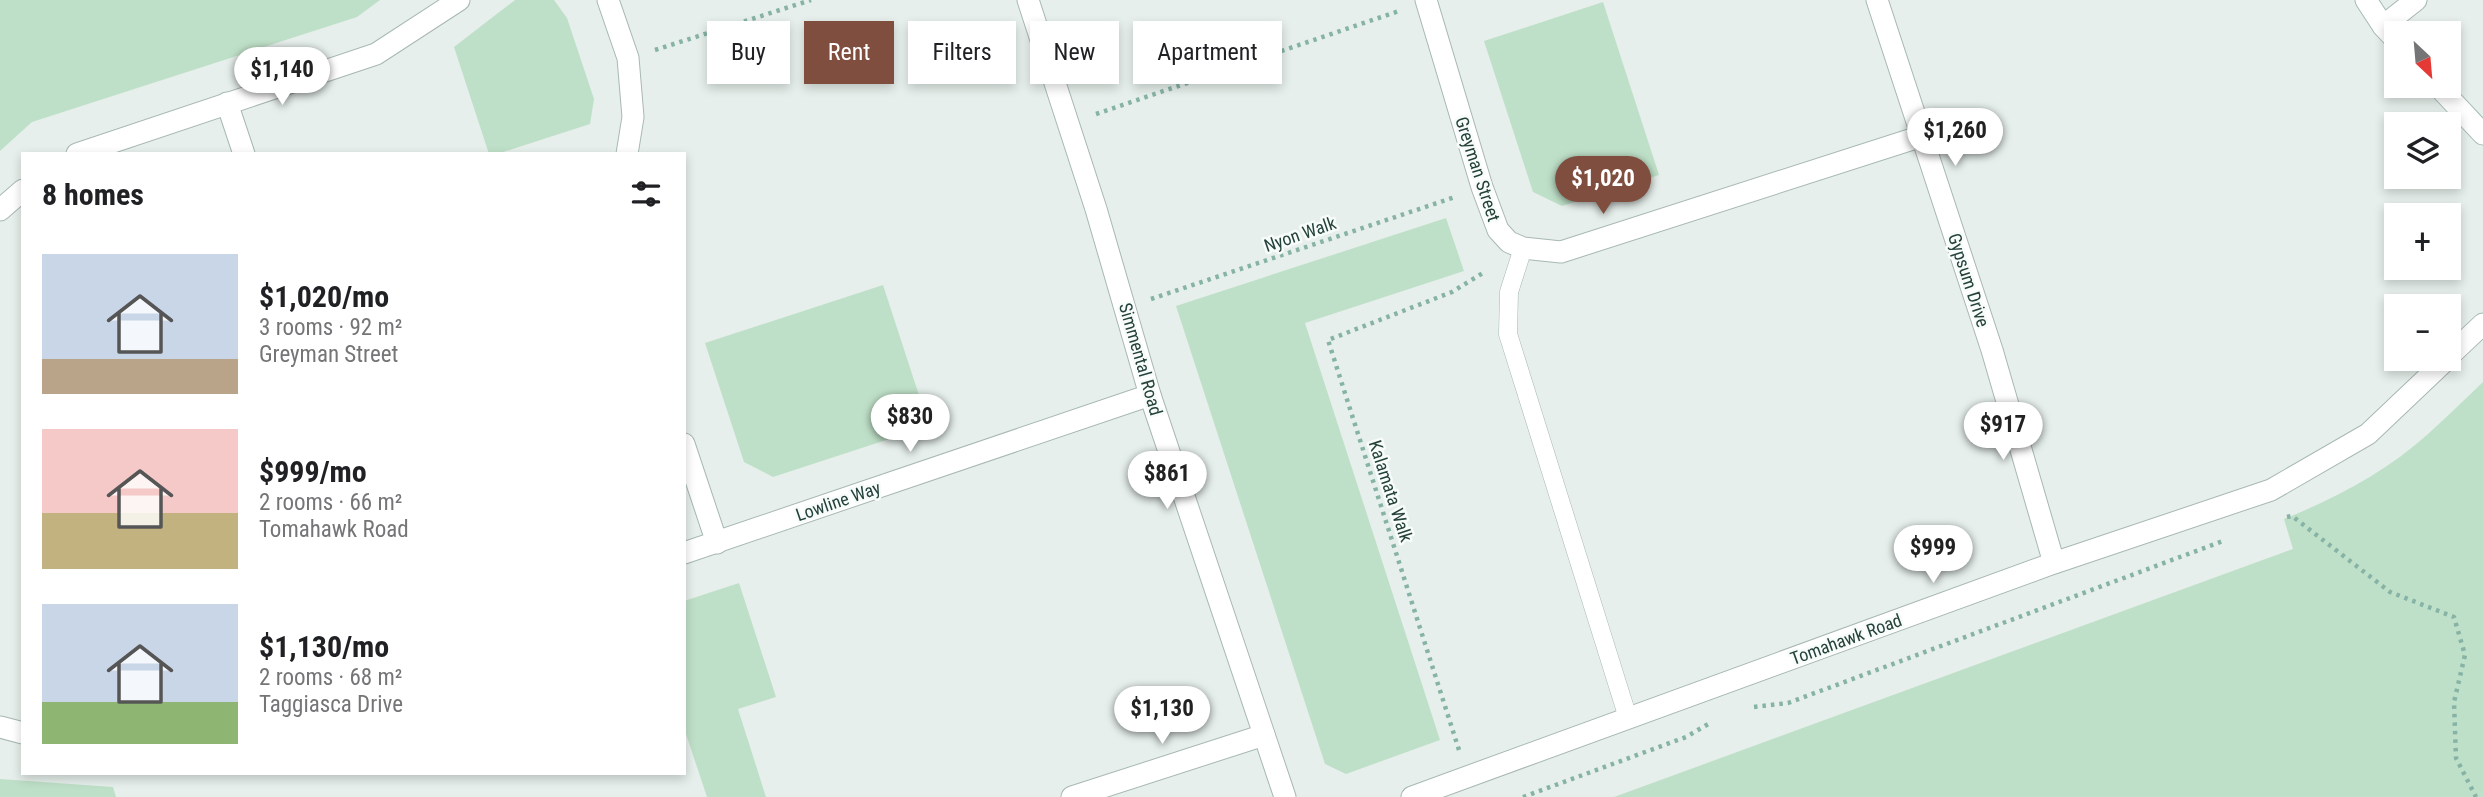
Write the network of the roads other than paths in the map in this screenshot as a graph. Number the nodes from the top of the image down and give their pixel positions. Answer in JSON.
{"nodes":[{"id":1,"x":459,"y":0,"type":"edge"},
{"id":2,"x":608,"y":0,"type":"edge"},
{"id":3,"x":1028,"y":0,"type":"edge"},
{"id":4,"x":1877,"y":0,"type":"edge"},
{"id":5,"x":2365,"y":0,"type":"edge"},
{"id":6,"x":2416,"y":0,"type":"edge"},
{"id":7,"x":1426,"y":1,"type":"edge"},
{"id":8,"x":2399,"y":21,"type":"edge"},
{"id":9,"x":2384,"y":26,"type":"edge"},
{"id":10,"x":2449,"y":98,"type":"edge"},
{"id":11,"x":227,"y":103,"type":"junction"},
{"id":12,"x":2483,"y":134,"type":"edge"},
{"id":13,"x":1922,"y":136,"type":"junction"},
{"id":14,"x":82,"y":152,"type":"edge"},
{"id":15,"x":243,"y":152,"type":"edge"},
{"id":16,"x":627,"y":152,"type":"edge"},
{"id":17,"x":21,"y":192,"type":"edge"},
{"id":18,"x":0,"y":210,"type":"edge"},
{"id":19,"x":1522,"y":248,"type":"junction"},
{"id":20,"x":2483,"y":324,"type":"edge"},
{"id":21,"x":2461,"y":345,"type":"edge"},
{"id":22,"x":2434,"y":371,"type":"edge"},
{"id":23,"x":1150,"y":395,"type":"junction"},
{"id":24,"x":686,"y":450,"type":"edge"},
{"id":25,"x":717,"y":542,"type":"junction"},
{"id":26,"x":686,"y":552,"type":"edge"},
{"id":27,"x":2054,"y":563,"type":"junction"},
{"id":28,"x":1628,"y":718,"type":"junction"},
{"id":29,"x":0,"y":727,"type":"edge"},
{"id":30,"x":21,"y":732,"type":"edge"},
{"id":31,"x":1264,"y":735,"type":"junction"},
{"id":32,"x":1072,"y":797,"type":"edge"},
{"id":33,"x":1285,"y":797,"type":"edge"},
{"id":34,"x":1412,"y":797,"type":"edge"}],
"edges":[{"from":1,"to":11,"type":"street"},
{"from":2,"to":16,"type":"street"},
{"from":3,"to":23,"type":"street","name":"Simmental Road"},
{"from":4,"to":13,"type":"street","name":"Gypsum Drive"},
{"from":5,"to":9,"type":"street"},
{"from":6,"to":8,"type":"street"},
{"from":7,"to":19,"type":"street","name":"Greyman Street"},
{"from":10,"to":12,"type":"street"},
{"from":11,"to":14,"type":"street"},
{"from":11,"to":15,"type":"street"},
{"from":13,"to":19,"type":"street"},
{"from":13,"to":27,"type":"street","name":"Gypsum Drive"},
{"from":17,"to":18,"type":"street"},
{"from":19,"to":28,"type":"lane"},
{"from":20,"to":21,"type":"street","name":"Tomahawk Road"},
{"from":22,"to":27,"type":"street","name":"Tomahawk Road"},
{"from":23,"to":25,"type":"street","name":"Lowline Way"},
{"from":23,"to":31,"type":"street","name":"Simmental Road"},
{"from":24,"to":25,"type":"street"},
{"from":25,"to":26,"type":"street","name":"Lowline Way"},
{"from":27,"to":28,"type":"street","name":"Tomahawk Road"},
{"from":28,"to":34,"type":"street","name":"Tomahawk Road"},
{"from":29,"to":30,"type":"street"},
{"from":31,"to":32,"type":"street"},
{"from":31,"to":33,"type":"street","name":"Simmental Road"}]}
